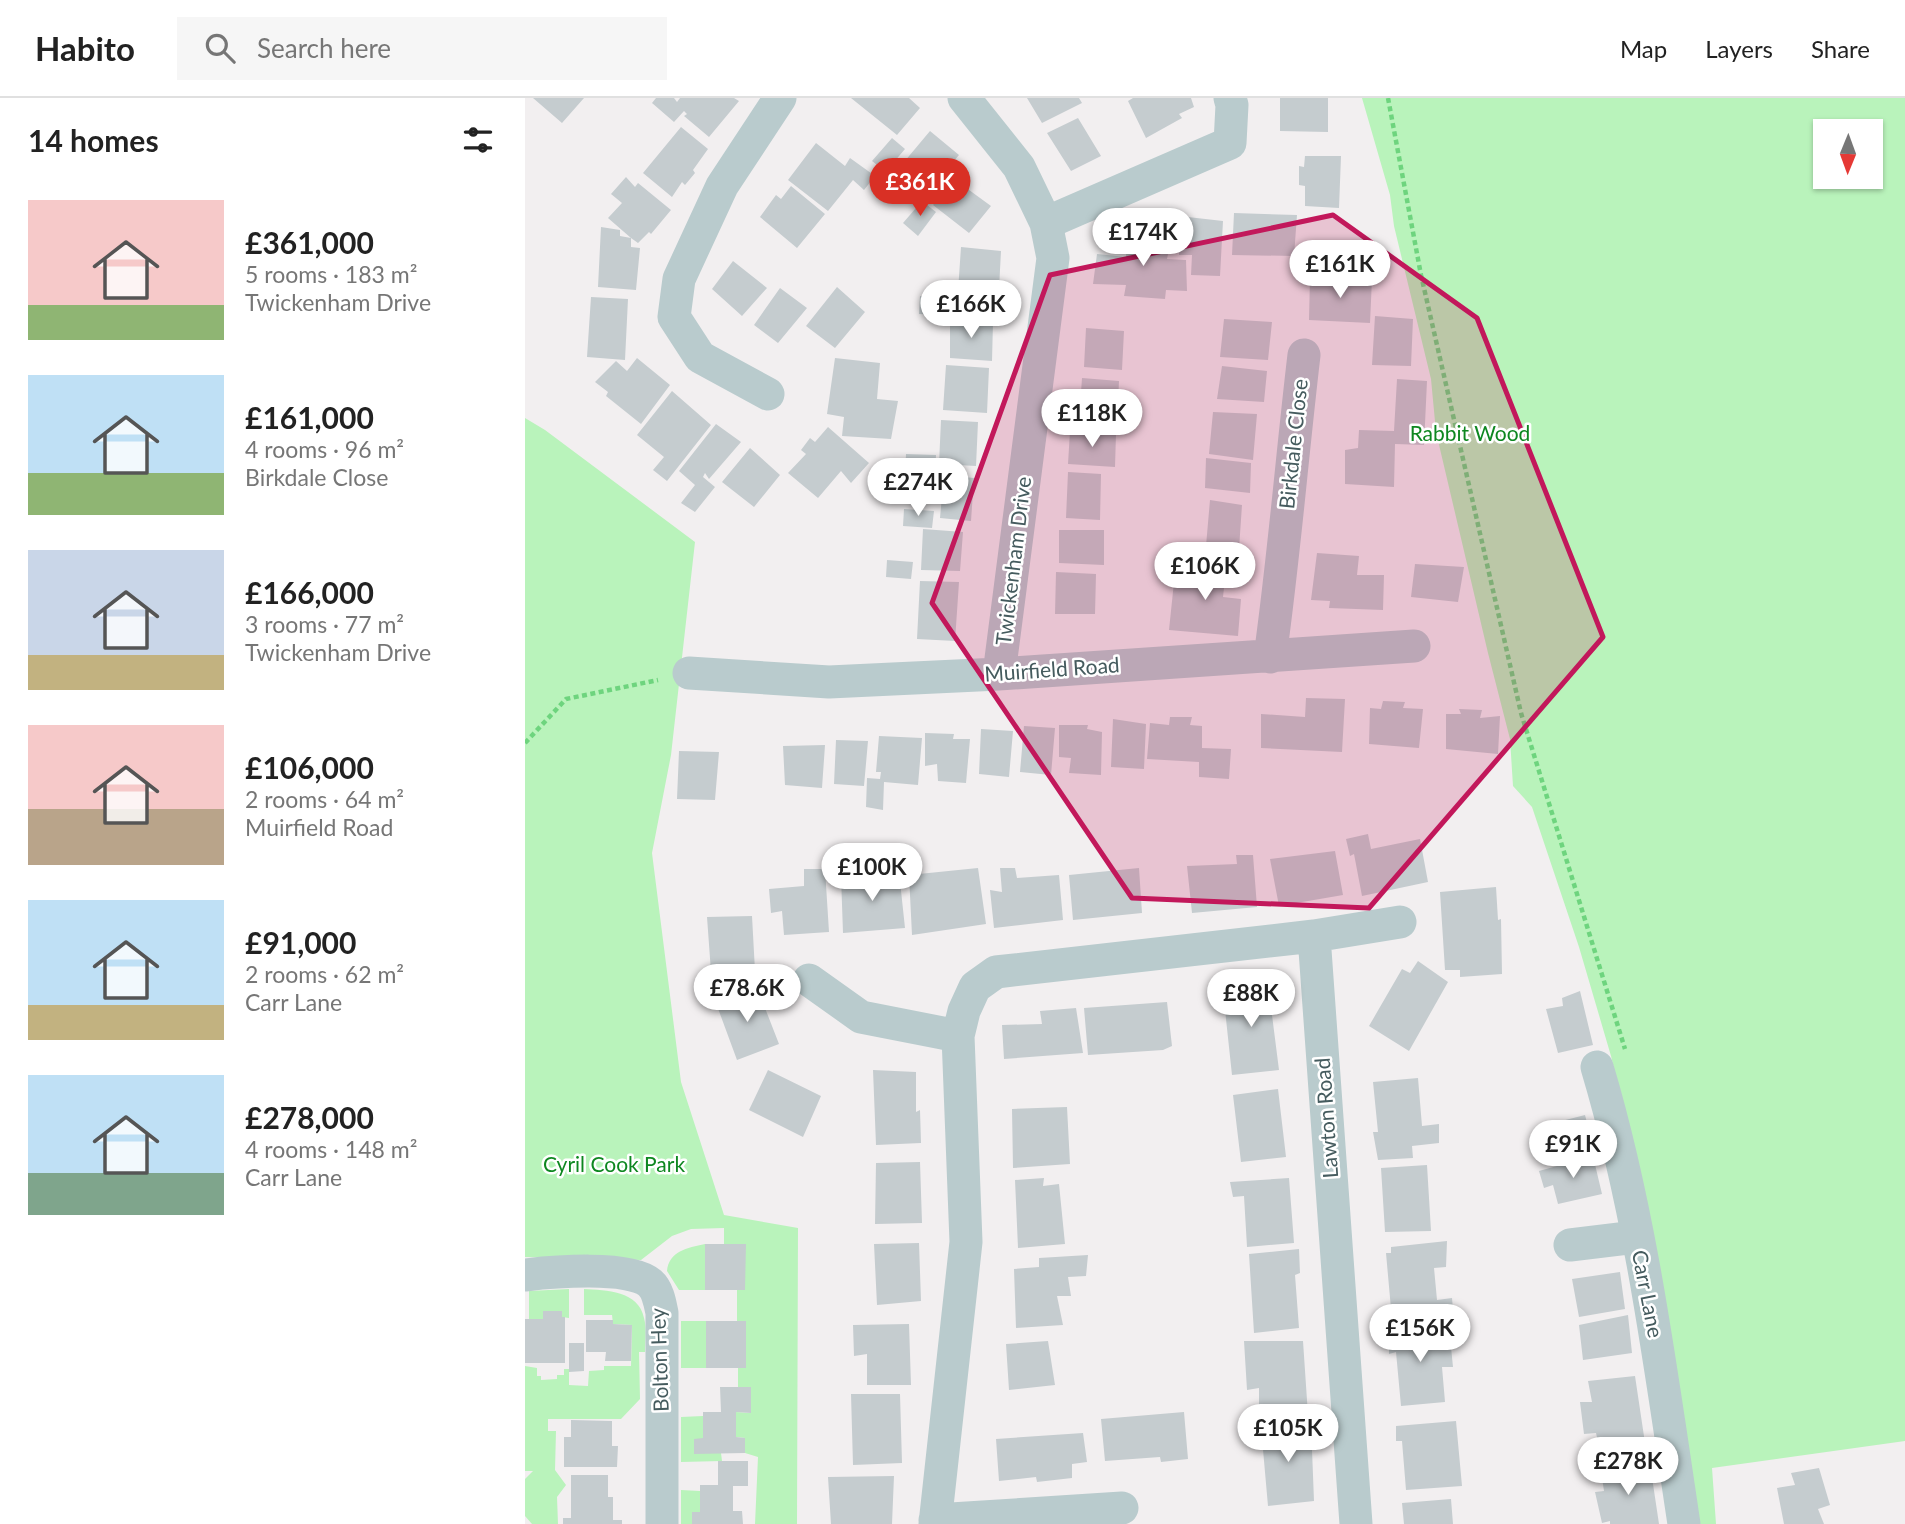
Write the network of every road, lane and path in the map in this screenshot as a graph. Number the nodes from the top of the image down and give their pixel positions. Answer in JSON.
{"nodes":[{"id":1,"x":780,"y":98,"type":"edge"},
{"id":2,"x":964,"y":98,"type":"edge"},
{"id":3,"x":1230,"y":98,"type":"edge"},
{"id":4,"x":1388,"y":98,"type":"edge"},
{"id":5,"x":1046,"y":223,"type":"junction"},
{"id":6,"x":1304,"y":355,"type":"dead end"},
{"id":7,"x":768,"y":394,"type":"dead end"},
{"id":8,"x":1414,"y":646,"type":"dead end"},
{"id":9,"x":1271,"y":657,"type":"junction"},
{"id":10,"x":689,"y":673,"type":"joint"},
{"id":11,"x":999,"y":674,"type":"junction"},
{"id":12,"x":525,"y":743,"type":"edge"},
{"id":13,"x":1400,"y":922,"type":"dead end"},
{"id":14,"x":1314,"y":936,"type":"junction"},
{"id":15,"x":809,"y":980,"type":"dead end"},
{"id":16,"x":958,"y":1036,"type":"junction"},
{"id":17,"x":1612,"y":1062,"type":"joint"},
{"id":18,"x":1636,"y":1237,"type":"junction"},
{"id":19,"x":1570,"y":1245,"type":"dead end"},
{"id":20,"x":525,"y":1275,"type":"edge"},
{"id":21,"x":1122,"y":1508,"type":"dead end"},
{"id":22,"x":935,"y":1522,"type":"edge"},
{"id":23,"x":662,"y":1524,"type":"edge"},
{"id":24,"x":1356,"y":1524,"type":"edge"},
{"id":25,"x":1684,"y":1524,"type":"edge"}],
"edges":[{"from":1,"to":7,"type":"street"},
{"from":2,"to":5,"type":"street","name":"Twickenham Drive"},
{"from":3,"to":5,"type":"street"},
{"from":4,"to":17,"type":"path"},
{"from":5,"to":11,"type":"street","name":"Twickenham Drive"},
{"from":6,"to":9,"type":"street","name":"Birkdale Close"},
{"from":8,"to":9,"type":"street","name":"Muirfield Road"},
{"from":9,"to":11,"type":"street","name":"Muirfield Road"},
{"from":10,"to":11,"type":"street","name":"Muirfield Road"},
{"from":10,"to":12,"type":"path"},
{"from":13,"to":14,"type":"street"},
{"from":14,"to":16,"type":"street"},
{"from":14,"to":24,"type":"street","name":"Lawton Road"},
{"from":15,"to":16,"type":"street"},
{"from":16,"to":22,"type":"street"},
{"from":17,"to":18,"type":"street","name":"Carr Lane"},
{"from":18,"to":19,"type":"street"},
{"from":18,"to":25,"type":"street","name":"Carr Lane"},
{"from":20,"to":23,"type":"street","name":"Bolton Hey"},
{"from":21,"to":22,"type":"street"}]}
